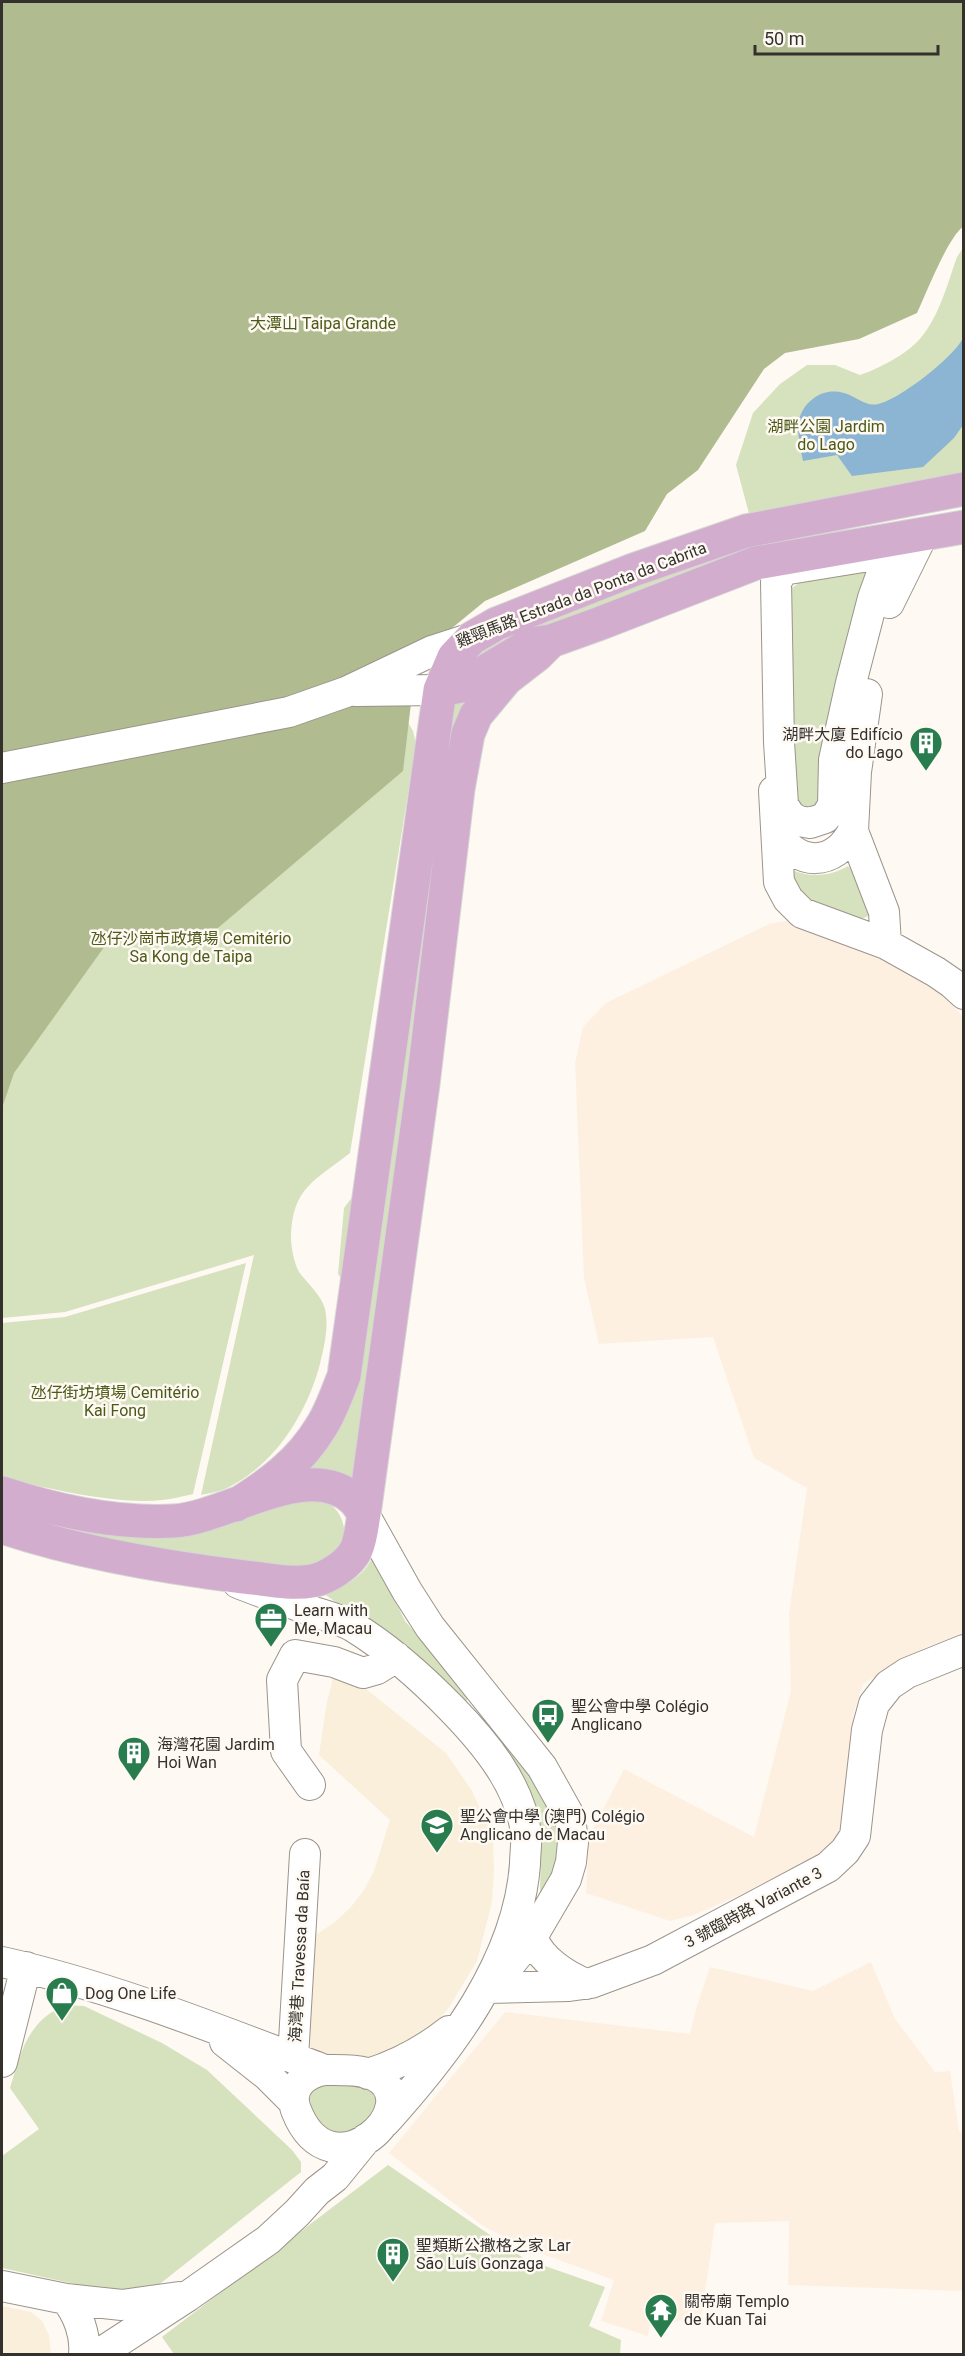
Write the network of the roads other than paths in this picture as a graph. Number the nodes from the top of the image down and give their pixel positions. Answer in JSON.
{"nodes":[{"id":1,"x":963,"y":489,"type":"edge"},
{"id":2,"x":814,"y":517,"type":"junction"},
{"id":3,"x":963,"y":527,"type":"edge"},
{"id":4,"x":923,"y":534,"type":"junction"},
{"id":5,"x":756,"y":563,"type":"junction"},
{"id":6,"x":472,"y":638,"type":"junction"},
{"id":7,"x":551,"y":641,"type":"junction"},
{"id":8,"x":440,"y":690,"type":"junction"},
{"id":9,"x":346,"y":692,"type":"junction"},
{"id":10,"x":2,"y":768,"type":"edge"},
{"id":11,"x":780,"y":818,"type":"junction"},
{"id":12,"x":853,"y":831,"type":"junction"},
{"id":13,"x":886,"y":944,"type":"junction"},
{"id":14,"x":963,"y":994,"type":"edge"},
{"id":15,"x":2,"y":1493,"type":"edge"},
{"id":16,"x":236,"y":1505,"type":"junction"},
{"id":17,"x":364,"y":1514,"type":"junction"},
{"id":18,"x":2,"y":1527,"type":"edge"},
{"id":19,"x":210,"y":1573,"type":"junction"},
{"id":20,"x":963,"y":1650,"type":"edge"},
{"id":21,"x":396,"y":1657,"type":"junction"},
{"id":22,"x":498,"y":1711,"type":"junction"},
{"id":23,"x":478,"y":1736,"type":"junction"},
{"id":24,"x":310,"y":1785,"type":"dead end"},
{"id":25,"x":526,"y":1834,"type":"junction"},
{"id":26,"x":305,"y":1854,"type":"dead end"},
{"id":27,"x":532,"y":1937,"type":"junction"},
{"id":28,"x":14,"y":1965,"type":"edge"},
{"id":29,"x":586,"y":1984,"type":"junction"},
{"id":30,"x":487,"y":1988,"type":"junction"},
{"id":31,"x":466,"y":2018,"type":"junction"},
{"id":32,"x":207,"y":2027,"type":"junction"},
{"id":33,"x":293,"y":2058,"type":"junction"},
{"id":34,"x":2,"y":2062,"type":"edge"},
{"id":35,"x":325,"y":2070,"type":"junction"},
{"id":36,"x":368,"y":2074,"type":"junction"},
{"id":37,"x":293,"y":2101,"type":"junction"},
{"id":38,"x":376,"y":2131,"type":"junction"},
{"id":39,"x":310,"y":2134,"type":"junction"},
{"id":40,"x":317,"y":2191,"type":"junction"},
{"id":41,"x":2,"y":2286,"type":"edge"},
{"id":42,"x":188,"y":2296,"type":"junction"},
{"id":43,"x":66,"y":2299,"type":"junction"},
{"id":44,"x":84,"y":2355,"type":"edge"},
{"id":45,"x":99,"y":2355,"type":"edge"}],
"edges":[{"from":1,"to":2,"type":"main road","name":"雞頸馬路 Estrada da Ponta da Cabrita"},
{"from":2,"to":5,"type":"main road"},
{"from":2,"to":6,"type":"main road","name":"雞頸馬路 Estrada da Ponta da Cabrita"},
{"from":3,"to":4,"type":"main road","name":"雞頸馬路 Estrada da Ponta da Cabrita"},
{"from":4,"to":5,"type":"main road","name":"雞頸馬路 Estrada da Ponta da Cabrita"},
{"from":4,"to":12,"type":"street"},
{"from":5,"to":7,"type":"main road","name":"雞頸馬路 Estrada da Ponta da Cabrita"},
{"from":5,"to":11,"type":"street"},
{"from":6,"to":8,"type":"main road"},
{"from":6,"to":9,"type":"street","name":"雞頸馬路 Estrada da Ponta da Cabrita"},
{"from":7,"to":8,"type":"main road","name":"雞頸馬路 Estrada da Ponta da Cabrita"},
{"from":7,"to":17,"type":"main road"},
{"from":8,"to":9,"type":"street","name":"雞頸馬路 Estrada da Ponta da Cabrita"},
{"from":8,"to":16,"type":"main road"},
{"from":9,"to":10,"type":"street","name":"雞頸馬路 Estrada da Ponta da Cabrita"},
{"from":11,"to":11,"type":"street"},
{"from":11,"to":12,"type":"street"},
{"from":11,"to":13,"type":"street"},
{"from":12,"to":13,"type":"street"},
{"from":13,"to":14,"type":"street"},
{"from":15,"to":16,"type":"main road"},
{"from":16,"to":17,"type":"main road"},
{"from":17,"to":19,"type":"main road"},
{"from":17,"to":22,"type":"street"},
{"from":18,"to":19,"type":"main road"},
{"from":19,"to":21,"type":"street"},
{"from":20,"to":29,"type":"street","name":"3 號臨時路 Variante 3"},
{"from":21,"to":23,"type":"street"},
{"from":21,"to":24,"type":"street"},
{"from":22,"to":23,"type":"street"},
{"from":22,"to":27,"type":"street"},
{"from":23,"to":25,"type":"street"},
{"from":25,"to":27,"type":"street"},
{"from":25,"to":30,"type":"street"},
{"from":26,"to":33,"type":"street","name":"海灣巷 Travessa da Baía"},
{"from":27,"to":29,"type":"street"},
{"from":27,"to":30,"type":"street"},
{"from":28,"to":32,"type":"street"},
{"from":28,"to":34,"type":"street"},
{"from":29,"to":30,"type":"street","name":"3 號臨時路 Variante 3"},
{"from":30,"to":31,"type":"street"},
{"from":31,"to":36,"type":"street"},
{"from":31,"to":38,"type":"street"},
{"from":32,"to":33,"type":"street"},
{"from":32,"to":37,"type":"street"},
{"from":33,"to":35,"type":"street"},
{"from":35,"to":36,"type":"street"},
{"from":35,"to":37,"type":"street"},
{"from":36,"to":38,"type":"street"},
{"from":37,"to":39,"type":"street"},
{"from":38,"to":39,"type":"street"},
{"from":38,"to":40,"type":"street"},
{"from":39,"to":40,"type":"street"},
{"from":40,"to":42,"type":"street"},
{"from":41,"to":43,"type":"street"},
{"from":42,"to":43,"type":"street"},
{"from":42,"to":45,"type":"street"},
{"from":43,"to":44,"type":"street"}]}
